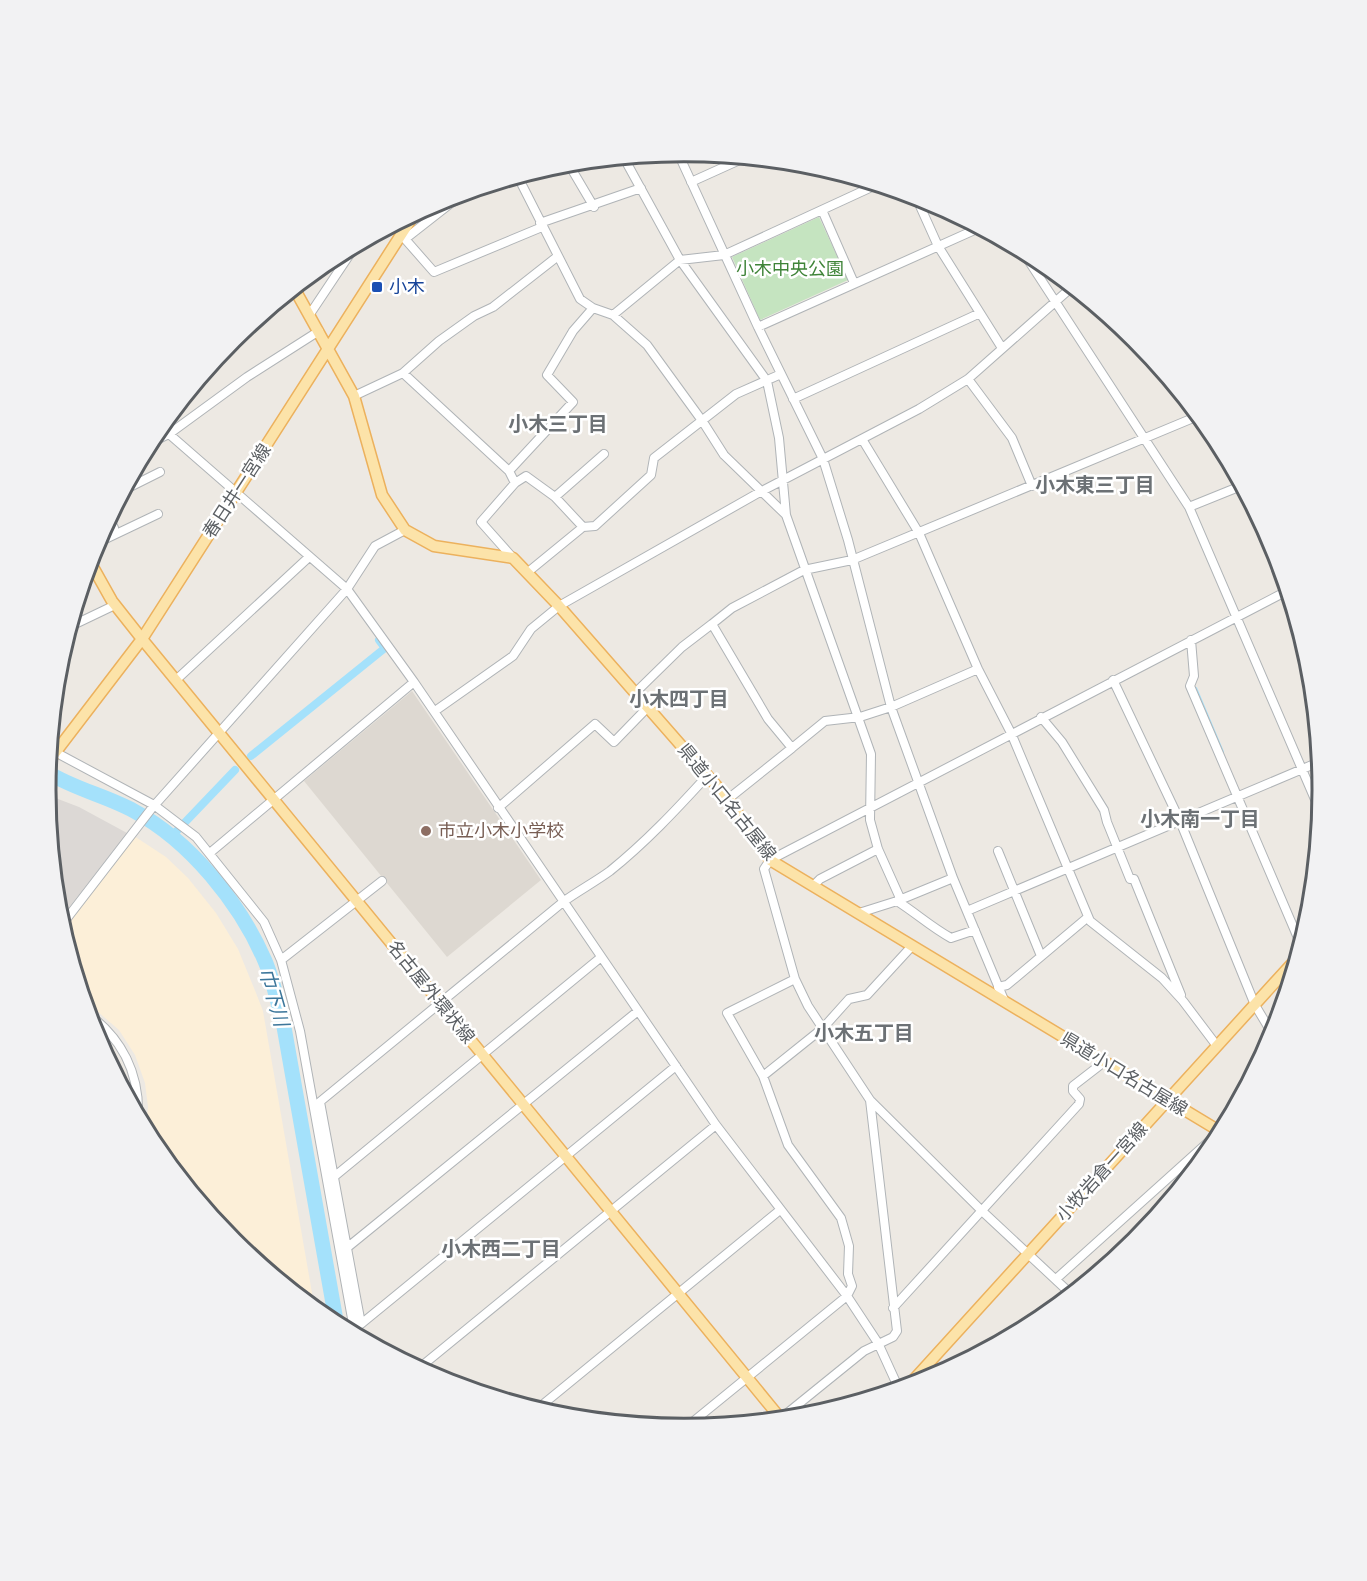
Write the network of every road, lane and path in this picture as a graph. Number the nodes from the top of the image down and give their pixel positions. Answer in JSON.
{"nodes":[{"id":1,"x":682,"y":162,"type":"edge"},
{"id":2,"x":730,"y":164,"type":"edge"},
{"id":3,"x":628,"y":165,"type":"edge"},
{"id":4,"x":574,"y":173,"type":"edge"},
{"id":5,"x":692,"y":182,"type":"junction"},
{"id":6,"x":521,"y":184,"type":"edge"},
{"id":7,"x":641,"y":188,"type":"junction"},
{"id":8,"x":865,"y":190,"type":"edge"},
{"id":9,"x":594,"y":207,"type":"junction"},
{"id":10,"x":921,"y":209,"type":"edge"},
{"id":11,"x":822,"y":210,"type":"junction"},
{"id":12,"x":439,"y":212,"type":"edge"},
{"id":13,"x":541,"y":225,"type":"junction"},
{"id":14,"x":409,"y":226,"type":"edge"},
{"id":15,"x":970,"y":232,"type":"edge"},
{"id":16,"x":403,"y":238,"type":"junction"},
{"id":17,"x":938,"y":246,"type":"junction"},
{"id":18,"x":724,"y":255,"type":"junction"},
{"id":19,"x":558,"y":256,"type":"junction"},
{"id":20,"x":680,"y":260,"type":"junction"},
{"id":21,"x":344,"y":262,"type":"edge"},
{"id":22,"x":1037,"y":271,"type":"edge"},
{"id":23,"x":854,"y":283,"type":"junction"},
{"id":24,"x":1067,"y":293,"type":"edge"},
{"id":25,"x":298,"y":294,"type":"edge"},
{"id":26,"x":1058,"y":301,"type":"junction"},
{"id":27,"x":593,"y":308,"type":"junction"},
{"id":28,"x":310,"y":314,"type":"junction"},
{"id":29,"x":978,"y":314,"type":"junction"},
{"id":30,"x":613,"y":315,"type":"junction"},
{"id":31,"x":758,"y":327,"type":"junction"},
{"id":32,"x":319,"y":331,"type":"junction"},
{"id":33,"x":1002,"y":348,"type":"junction"},
{"id":34,"x":329,"y":349,"type":"junction"},
{"id":35,"x":403,"y":373,"type":"junction"},
{"id":36,"x":782,"y":374,"type":"junction"},
{"id":37,"x":968,"y":379,"type":"junction"},
{"id":38,"x":767,"y":381,"type":"junction"},
{"id":39,"x":354,"y":396,"type":"junction"},
{"id":40,"x":793,"y":399,"type":"junction"},
{"id":41,"x":1190,"y":419,"type":"edge"},
{"id":42,"x":703,"y":422,"type":"junction"},
{"id":43,"x":169,"y":434,"type":"junction"},
{"id":44,"x":165,"y":436,"type":"edge"},
{"id":45,"x":1146,"y":438,"type":"junction"},
{"id":46,"x":862,"y":439,"type":"junction"},
{"id":47,"x":604,"y":454,"type":"dead end"},
{"id":48,"x":823,"y":459,"type":"junction"},
{"id":49,"x":509,"y":471,"type":"junction"},
{"id":50,"x":160,"y":472,"type":"dead end"},
{"id":51,"x":783,"y":480,"type":"junction"},
{"id":52,"x":515,"y":483,"type":"junction"},
{"id":53,"x":136,"y":484,"type":"edge"},
{"id":54,"x":1032,"y":486,"type":"junction"},
{"id":55,"x":1234,"y":489,"type":"edge"},
{"id":56,"x":760,"y":492,"type":"junction"},
{"id":57,"x":236,"y":493,"type":"junction"},
{"id":58,"x":555,"y":497,"type":"junction"},
{"id":59,"x":1189,"y":507,"type":"junction"},
{"id":60,"x":158,"y":514,"type":"dead end"},
{"id":61,"x":786,"y":515,"type":"junction"},
{"id":62,"x":584,"y":527,"type":"junction"},
{"id":63,"x":405,"y":530,"type":"junction"},
{"id":64,"x":919,"y":533,"type":"junction"},
{"id":65,"x":109,"y":537,"type":"edge"},
{"id":66,"x":309,"y":557,"type":"junction"},
{"id":67,"x":513,"y":558,"type":"junction"},
{"id":68,"x":852,"y":560,"type":"junction"},
{"id":69,"x":96,"y":570,"type":"edge"},
{"id":70,"x":804,"y":570,"type":"junction"},
{"id":71,"x":528,"y":572,"type":"junction"},
{"id":72,"x":346,"y":589,"type":"junction"},
{"id":73,"x":1280,"y":595,"type":"edge"},
{"id":74,"x":115,"y":605,"type":"junction"},
{"id":75,"x":559,"y":606,"type":"junction"},
{"id":76,"x":1237,"y":616,"type":"junction"},
{"id":77,"x":79,"y":622,"type":"edge"},
{"id":78,"x":712,"y":624,"type":"junction"},
{"id":79,"x":142,"y":639,"type":"junction"},
{"id":80,"x":1191,"y":640,"type":"junction"},
{"id":81,"x":978,"y":669,"type":"junction"},
{"id":82,"x":176,"y":680,"type":"junction"},
{"id":83,"x":1113,"y":680,"type":"junction"},
{"id":84,"x":414,"y":682,"type":"junction"},
{"id":85,"x":636,"y":692,"type":"junction"},
{"id":86,"x":648,"y":707,"type":"junction"},
{"id":87,"x":891,"y":707,"type":"junction"},
{"id":88,"x":435,"y":711,"type":"junction"},
{"id":89,"x":860,"y":717,"type":"junction"},
{"id":90,"x":1041,"y":717,"type":"junction"},
{"id":91,"x":218,"y":732,"type":"junction"},
{"id":92,"x":1011,"y":733,"type":"junction"},
{"id":93,"x":792,"y":748,"type":"junction"},
{"id":94,"x":57,"y":750,"type":"edge"},
{"id":95,"x":57,"y":759,"type":"edge"},
{"id":96,"x":1311,"y":765,"type":"edge"},
{"id":97,"x":1302,"y":769,"type":"junction"},
{"id":98,"x":707,"y":776,"type":"junction"},
{"id":99,"x":917,"y":783,"type":"junction"},
{"id":100,"x":1312,"y":792,"type":"edge"},
{"id":101,"x":1237,"y":796,"type":"junction"},
{"id":102,"x":274,"y":799,"type":"junction"},
{"id":103,"x":728,"y":799,"type":"junction"},
{"id":104,"x":153,"y":806,"type":"junction"},
{"id":105,"x":498,"y":808,"type":"junction"},
{"id":106,"x":870,"y":808,"type":"junction"},
{"id":107,"x":1180,"y":821,"type":"junction"},
{"id":108,"x":1116,"y":847,"type":"junction"},
{"id":109,"x":878,"y":849,"type":"junction"},
{"id":110,"x":998,"y":851,"type":"dead end"},
{"id":111,"x":211,"y":852,"type":"junction"},
{"id":112,"x":770,"y":860,"type":"junction"},
{"id":113,"x":1066,"y":868,"type":"junction"},
{"id":114,"x":953,"y":878,"type":"junction"},
{"id":115,"x":382,"y":881,"type":"dead end"},
{"id":116,"x":813,"y":886,"type":"junction"},
{"id":117,"x":1015,"y":891,"type":"junction"},
{"id":118,"x":898,"y":900,"type":"junction"},
{"id":119,"x":357,"y":902,"type":"junction"},
{"id":120,"x":563,"y":902,"type":"junction"},
{"id":121,"x":967,"y":911,"type":"junction"},
{"id":122,"x":859,"y":913,"type":"junction"},
{"id":123,"x":69,"y":916,"type":"edge"},
{"id":124,"x":1088,"y":917,"type":"junction"},
{"id":125,"x":975,"y":930,"type":"junction"},
{"id":126,"x":1295,"y":931,"type":"edge"},
{"id":127,"x":912,"y":946,"type":"junction"},
{"id":128,"x":1041,"y":956,"type":"junction"},
{"id":129,"x":600,"y":958,"type":"junction"},
{"id":130,"x":281,"y":960,"type":"junction"},
{"id":131,"x":1284,"y":973,"type":"edge"},
{"id":132,"x":795,"y":979,"type":"junction"},
{"id":133,"x":998,"y":987,"type":"junction"},
{"id":134,"x":1004,"y":1000,"type":"junction"},
{"id":135,"x":1184,"y":1001,"type":"junction"},
{"id":136,"x":441,"y":1003,"type":"junction"},
{"id":137,"x":1255,"y":1005,"type":"junction"},
{"id":138,"x":638,"y":1011,"type":"junction"},
{"id":139,"x":100,"y":1023,"type":"edge"},
{"id":140,"x":1266,"y":1024,"type":"edge"},
{"id":141,"x":823,"y":1028,"type":"junction"},
{"id":142,"x":1217,"y":1046,"type":"junction"},
{"id":143,"x":483,"y":1055,"type":"junction"},
{"id":144,"x":1104,"y":1062,"type":"junction"},
{"id":145,"x":676,"y":1066,"type":"junction"},
{"id":146,"x":763,"y":1076,"type":"junction"},
{"id":147,"x":137,"y":1098,"type":"edge"},
{"id":148,"x":870,"y":1100,"type":"junction"},
{"id":149,"x":1167,"y":1100,"type":"junction"},
{"id":150,"x":320,"y":1102,"type":"junction"},
{"id":151,"x":524,"y":1105,"type":"junction"},
{"id":152,"x":312,"y":1108,"type":"junction"},
{"id":153,"x":716,"y":1125,"type":"junction"},
{"id":154,"x":1213,"y":1128,"type":"edge"},
{"id":155,"x":1196,"y":1153,"type":"edge"},
{"id":156,"x":566,"y":1156,"type":"junction"},
{"id":157,"x":335,"y":1176,"type":"junction"},
{"id":158,"x":610,"y":1210,"type":"junction"},
{"id":159,"x":780,"y":1210,"type":"junction"},
{"id":160,"x":982,"y":1211,"type":"junction"},
{"id":161,"x":344,"y":1251,"type":"junction"},
{"id":162,"x":1028,"y":1252,"type":"junction"},
{"id":163,"x":1056,"y":1279,"type":"junction"},
{"id":164,"x":1066,"y":1289,"type":"edge"},
{"id":165,"x":679,"y":1294,"type":"junction"},
{"id":166,"x":847,"y":1296,"type":"junction"},
{"id":167,"x":893,"y":1308,"type":"junction"},
{"id":168,"x":350,"y":1322,"type":"edge"},
{"id":169,"x":878,"y":1343,"type":"junction"},
{"id":170,"x":425,"y":1363,"type":"edge"},
{"id":171,"x":920,"y":1372,"type":"edge"},
{"id":172,"x":747,"y":1377,"type":"junction"},
{"id":173,"x":895,"y":1381,"type":"edge"},
{"id":174,"x":545,"y":1402,"type":"edge"},
{"id":175,"x":794,"y":1408,"type":"edge"},
{"id":176,"x":775,"y":1411,"type":"edge"},
{"id":177,"x":698,"y":1418,"type":"edge"}],
"edges":[{"from":1,"to":5,"type":"street"},
{"from":2,"to":5,"type":"street"},
{"from":3,"to":7,"type":"street"},
{"from":4,"to":9,"type":"street"},
{"from":5,"to":18,"type":"street"},
{"from":6,"to":13,"type":"street"},
{"from":7,"to":9,"type":"street"},
{"from":7,"to":20,"type":"street"},
{"from":8,"to":11,"type":"street"},
{"from":9,"to":13,"type":"street"},
{"from":10,"to":17,"type":"street"},
{"from":11,"to":18,"type":"street"},
{"from":11,"to":23,"type":"street"},
{"from":12,"to":16,"type":"street"},
{"from":13,"to":16,"type":"street"},
{"from":13,"to":19,"type":"street"},
{"from":14,"to":16,"type":"main road","name":"春日井一宮線"},
{"from":15,"to":17,"type":"street"},
{"from":16,"to":34,"type":"main road","name":"春日井一宮線"},
{"from":17,"to":23,"type":"street"},
{"from":17,"to":29,"type":"street"},
{"from":18,"to":20,"type":"street"},
{"from":18,"to":31,"type":"street"},
{"from":19,"to":27,"type":"street"},
{"from":19,"to":35,"type":"street"},
{"from":20,"to":30,"type":"street"},
{"from":20,"to":38,"type":"street"},
{"from":21,"to":28,"type":"street"},
{"from":22,"to":26,"type":"street"},
{"from":23,"to":31,"type":"street"},
{"from":24,"to":26,"type":"street"},
{"from":25,"to":28,"type":"main road"},
{"from":26,"to":33,"type":"street"},
{"from":26,"to":45,"type":"street"},
{"from":27,"to":30,"type":"street"},
{"from":27,"to":49,"type":"street"},
{"from":28,"to":32,"type":"main road"},
{"from":29,"to":33,"type":"street"},
{"from":29,"to":40,"type":"street"},
{"from":30,"to":42,"type":"street"},
{"from":31,"to":36,"type":"street"},
{"from":32,"to":34,"type":"main road"},
{"from":32,"to":43,"type":"street"},
{"from":33,"to":37,"type":"street"},
{"from":34,"to":39,"type":"main road"},
{"from":34,"to":57,"type":"main road","name":"春日井一宮線"},
{"from":35,"to":39,"type":"street"},
{"from":35,"to":49,"type":"street"},
{"from":36,"to":38,"type":"street"},
{"from":36,"to":40,"type":"street"},
{"from":37,"to":46,"type":"street"},
{"from":37,"to":54,"type":"street"},
{"from":38,"to":42,"type":"street"},
{"from":38,"to":51,"type":"street"},
{"from":39,"to":63,"type":"main road"},
{"from":40,"to":48,"type":"street"},
{"from":41,"to":45,"type":"street"},
{"from":42,"to":56,"type":"street"},
{"from":42,"to":62,"type":"street"},
{"from":43,"to":44,"type":"street"},
{"from":43,"to":57,"type":"street"},
{"from":45,"to":54,"type":"street"},
{"from":45,"to":59,"type":"street"},
{"from":46,"to":48,"type":"street"},
{"from":46,"to":64,"type":"street"},
{"from":47,"to":58,"type":"street"},
{"from":48,"to":51,"type":"street"},
{"from":48,"to":68,"type":"street"},
{"from":49,"to":52,"type":"street"},
{"from":50,"to":53,"type":"street"},
{"from":51,"to":56,"type":"street"},
{"from":51,"to":61,"type":"street"},
{"from":52,"to":58,"type":"street"},
{"from":52,"to":67,"type":"street"},
{"from":54,"to":64,"type":"street"},
{"from":55,"to":59,"type":"street"},
{"from":56,"to":61,"type":"street"},
{"from":56,"to":75,"type":"street"},
{"from":57,"to":66,"type":"street"},
{"from":57,"to":79,"type":"main road","name":"春日井一宮線"},
{"from":58,"to":62,"type":"street"},
{"from":59,"to":76,"type":"street"},
{"from":60,"to":65,"type":"street"},
{"from":61,"to":70,"type":"street"},
{"from":62,"to":71,"type":"street"},
{"from":63,"to":67,"type":"main road"},
{"from":63,"to":72,"type":"street"},
{"from":64,"to":68,"type":"street"},
{"from":64,"to":81,"type":"street"},
{"from":66,"to":72,"type":"street"},
{"from":66,"to":82,"type":"street"},
{"from":67,"to":71,"type":"main road","name":"県道小口名古屋線"},
{"from":68,"to":70,"type":"street"},
{"from":68,"to":87,"type":"street"},
{"from":69,"to":74,"type":"main road","name":"名古屋外環状線"},
{"from":70,"to":78,"type":"street"},
{"from":70,"to":89,"type":"street"},
{"from":71,"to":75,"type":"main road","name":"県道小口名古屋線"},
{"from":72,"to":84,"type":"street"},
{"from":72,"to":91,"type":"street"},
{"from":73,"to":76,"type":"street"},
{"from":74,"to":77,"type":"street"},
{"from":74,"to":79,"type":"main road","name":"名古屋外環状線"},
{"from":75,"to":85,"type":"main road","name":"県道小口名古屋線"},
{"from":75,"to":88,"type":"street"},
{"from":76,"to":80,"type":"street"},
{"from":76,"to":97,"type":"street"},
{"from":78,"to":85,"type":"street"},
{"from":78,"to":93,"type":"street"},
{"from":79,"to":82,"type":"main road","name":"名古屋外環状線"},
{"from":79,"to":94,"type":"main road","name":"春日井一宮線"},
{"from":80,"to":83,"type":"street"},
{"from":80,"to":101,"type":"street"},
{"from":81,"to":87,"type":"street"},
{"from":81,"to":92,"type":"street"},
{"from":82,"to":91,"type":"main road","name":"名古屋外環状線"},
{"from":83,"to":90,"type":"street"},
{"from":83,"to":107,"type":"street"},
{"from":84,"to":88,"type":"street"},
{"from":84,"to":102,"type":"street"},
{"from":85,"to":86,"type":"main road","name":"県道小口名古屋線"},
{"from":86,"to":98,"type":"main road","name":"県道小口名古屋線"},
{"from":86,"to":105,"type":"street"},
{"from":87,"to":89,"type":"street"},
{"from":87,"to":99,"type":"street"},
{"from":88,"to":105,"type":"street"},
{"from":89,"to":93,"type":"street"},
{"from":89,"to":106,"type":"street"},
{"from":90,"to":92,"type":"street"},
{"from":90,"to":108,"type":"street"},
{"from":91,"to":102,"type":"main road","name":"名古屋外環状線"},
{"from":91,"to":104,"type":"street"},
{"from":92,"to":99,"type":"street"},
{"from":92,"to":113,"type":"street"},
{"from":93,"to":103,"type":"street"},
{"from":95,"to":104,"type":"street"},
{"from":96,"to":97,"type":"street"},
{"from":97,"to":100,"type":"street"},
{"from":97,"to":101,"type":"street"},
{"from":98,"to":103,"type":"main road","name":"県道小口名古屋線"},
{"from":98,"to":120,"type":"street"},
{"from":99,"to":106,"type":"street"},
{"from":99,"to":114,"type":"street"},
{"from":101,"to":107,"type":"street"},
{"from":101,"to":126,"type":"street"},
{"from":102,"to":111,"type":"street"},
{"from":102,"to":119,"type":"main road","name":"名古屋外環状線"},
{"from":103,"to":112,"type":"main road","name":"県道小口名古屋線"},
{"from":104,"to":111,"type":"street"},
{"from":104,"to":123,"type":"street"},
{"from":105,"to":120,"type":"street"},
{"from":106,"to":109,"type":"street"},
{"from":106,"to":112,"type":"street"},
{"from":107,"to":108,"type":"street"},
{"from":107,"to":137,"type":"street"},
{"from":108,"to":113,"type":"street"},
{"from":108,"to":135,"type":"street"},
{"from":109,"to":116,"type":"street"},
{"from":109,"to":118,"type":"street"},
{"from":110,"to":117,"type":"street"},
{"from":111,"to":130,"type":"street"},
{"from":112,"to":116,"type":"main road","name":"県道小口名古屋線"},
{"from":112,"to":132,"type":"street"},
{"from":113,"to":117,"type":"street"},
{"from":113,"to":124,"type":"street"},
{"from":114,"to":118,"type":"street"},
{"from":114,"to":121,"type":"street"},
{"from":115,"to":119,"type":"street"},
{"from":116,"to":122,"type":"main road","name":"県道小口名古屋線"},
{"from":117,"to":121,"type":"street"},
{"from":117,"to":128,"type":"street"},
{"from":118,"to":122,"type":"street"},
{"from":118,"to":125,"type":"street"},
{"from":119,"to":130,"type":"street"},
{"from":119,"to":136,"type":"main road","name":"名古屋外環状線"},
{"from":120,"to":129,"type":"street"},
{"from":120,"to":136,"type":"street"},
{"from":121,"to":125,"type":"street"},
{"from":122,"to":127,"type":"main road","name":"県道小口名古屋線"},
{"from":124,"to":128,"type":"street"},
{"from":124,"to":135,"type":"street"},
{"from":125,"to":133,"type":"street"},
{"from":127,"to":134,"type":"main road","name":"県道小口名古屋線"},
{"from":127,"to":141,"type":"street"},
{"from":128,"to":133,"type":"street"},
{"from":129,"to":138,"type":"street"},
{"from":129,"to":143,"type":"street"},
{"from":130,"to":152,"type":"street"},
{"from":131,"to":137,"type":"main road","name":"小牧岩倉一宮線"},
{"from":132,"to":141,"type":"street"},
{"from":132,"to":146,"type":"street"},
{"from":133,"to":134,"type":"street"},
{"from":134,"to":144,"type":"main road","name":"県道小口名古屋線"},
{"from":135,"to":142,"type":"street"},
{"from":136,"to":143,"type":"main road","name":"名古屋外環状線"},
{"from":136,"to":150,"type":"street"},
{"from":137,"to":140,"type":"street"},
{"from":137,"to":142,"type":"main road","name":"小牧岩倉一宮線"},
{"from":138,"to":145,"type":"street"},
{"from":138,"to":151,"type":"street"},
{"from":139,"to":147,"type":"street"},
{"from":141,"to":146,"type":"street"},
{"from":141,"to":148,"type":"street"},
{"from":142,"to":149,"type":"main road","name":"小牧岩倉一宮線"},
{"from":143,"to":151,"type":"main road","name":"名古屋外環状線"},
{"from":143,"to":157,"type":"street"},
{"from":144,"to":149,"type":"main road","name":"県道小口名古屋線"},
{"from":144,"to":160,"type":"street"},
{"from":145,"to":153,"type":"street"},
{"from":145,"to":156,"type":"street"},
{"from":146,"to":166,"type":"street"},
{"from":148,"to":160,"type":"street"},
{"from":148,"to":167,"type":"street"},
{"from":149,"to":154,"type":"main road","name":"県道小口名古屋線"},
{"from":149,"to":162,"type":"main road","name":"小牧岩倉一宮線"},
{"from":150,"to":152,"type":"street"},
{"from":150,"to":157,"type":"street"},
{"from":151,"to":156,"type":"main road","name":"名古屋外環状線"},
{"from":151,"to":161,"type":"street"},
{"from":152,"to":161,"type":"street"},
{"from":153,"to":158,"type":"street"},
{"from":153,"to":159,"type":"street"},
{"from":155,"to":163,"type":"street"},
{"from":156,"to":158,"type":"main road","name":"名古屋外環状線"},
{"from":156,"to":161,"type":"street"},
{"from":157,"to":161,"type":"street"},
{"from":158,"to":165,"type":"main road","name":"名古屋外環状線"},
{"from":158,"to":170,"type":"street"},
{"from":159,"to":165,"type":"street"},
{"from":159,"to":166,"type":"street"},
{"from":160,"to":162,"type":"street"},
{"from":160,"to":167,"type":"street"},
{"from":161,"to":168,"type":"street"},
{"from":162,"to":163,"type":"street"},
{"from":162,"to":171,"type":"main road","name":"小牧岩倉一宮線"},
{"from":163,"to":164,"type":"street"},
{"from":165,"to":172,"type":"main road","name":"名古屋外環状線"},
{"from":165,"to":174,"type":"street"},
{"from":166,"to":169,"type":"street"},
{"from":166,"to":172,"type":"street"},
{"from":167,"to":169,"type":"street"},
{"from":169,"to":173,"type":"street"},
{"from":169,"to":175,"type":"street"},
{"from":172,"to":176,"type":"main road","name":"名古屋外環状線"},
{"from":172,"to":177,"type":"street"}]}
